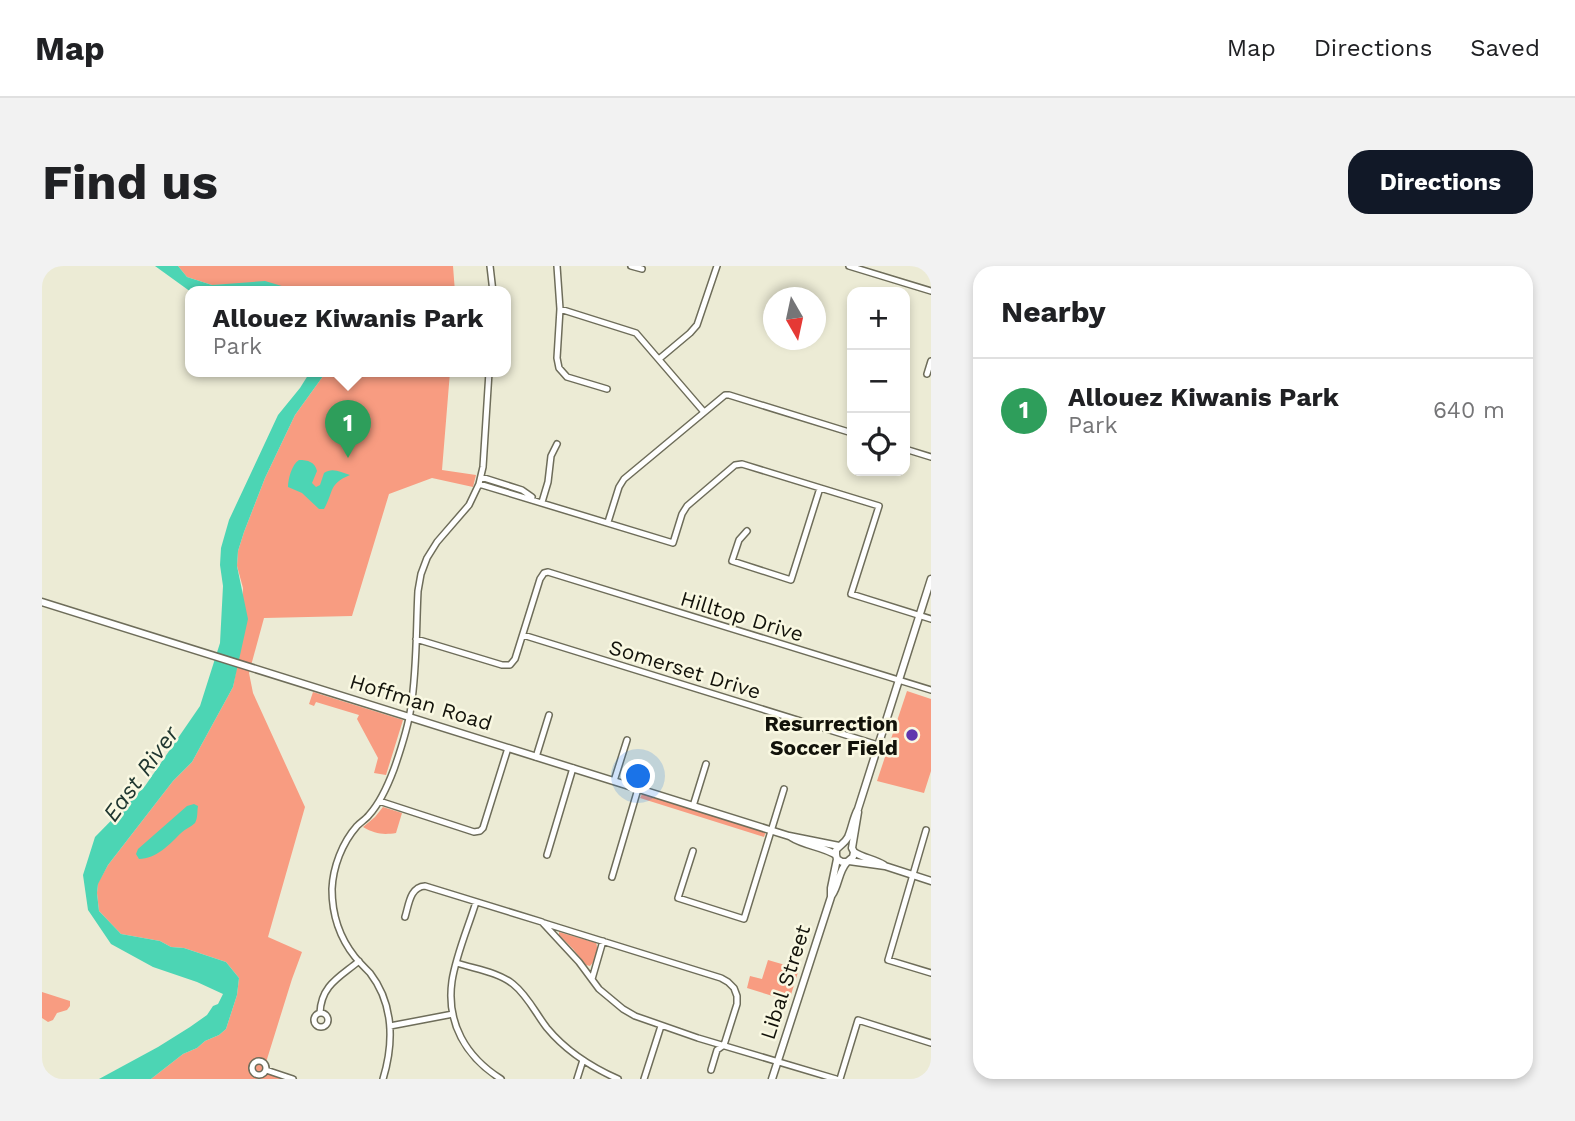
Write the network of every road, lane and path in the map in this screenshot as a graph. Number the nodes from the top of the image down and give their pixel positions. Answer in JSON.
{"nodes":[{"id":1,"x":490,"y":266,"type":"edge"},
{"id":2,"x":558,"y":266,"type":"edge"},
{"id":3,"x":631,"y":266,"type":"edge"},
{"id":4,"x":717,"y":266,"type":"edge"},
{"id":5,"x":849,"y":266,"type":"edge"},
{"id":6,"x":642,"y":269,"type":"dead end"},
{"id":7,"x":492,"y":286,"type":"edge"},
{"id":8,"x":931,"y":291,"type":"edge"},
{"id":9,"x":560,"y":309,"type":"junction"},
{"id":10,"x":660,"y":359,"type":"junction"},
{"id":11,"x":931,"y":361,"type":"edge"},
{"id":12,"x":927,"y":374,"type":"dead end"},
{"id":13,"x":489,"y":377,"type":"edge"},
{"id":14,"x":607,"y":389,"type":"dead end"},
{"id":15,"x":704,"y":412,"type":"junction"},
{"id":16,"x":847,"y":431,"type":"edge"},
{"id":17,"x":557,"y":444,"type":"dead end"},
{"id":18,"x":910,"y":451,"type":"edge"},
{"id":19,"x":931,"y":457,"type":"edge"},
{"id":20,"x":481,"y":477,"type":"junction"},
{"id":21,"x":479,"y":484,"type":"junction"},
{"id":22,"x":820,"y":488,"type":"junction"},
{"id":23,"x":534,"y":499,"type":"junction"},
{"id":24,"x":542,"y":502,"type":"junction"},
{"id":25,"x":608,"y":522,"type":"junction"},
{"id":26,"x":747,"y":531,"type":"dead end"},
{"id":27,"x":931,"y":579,"type":"edge"},
{"id":28,"x":42,"y":602,"type":"edge"},
{"id":29,"x":919,"y":615,"type":"junction"},
{"id":30,"x":931,"y":619,"type":"edge"},
{"id":31,"x":523,"y":635,"type":"junction"},
{"id":32,"x":416,"y":639,"type":"junction"},
{"id":33,"x":899,"y":681,"type":"junction"},
{"id":34,"x":931,"y":690,"type":"edge"},
{"id":35,"x":549,"y":715,"type":"dead end"},
{"id":36,"x":409,"y":717,"type":"junction"},
{"id":37,"x":627,"y":740,"type":"dead end"},
{"id":38,"x":878,"y":745,"type":"junction"},
{"id":39,"x":508,"y":748,"type":"junction"},
{"id":40,"x":536,"y":757,"type":"junction"},
{"id":41,"x":706,"y":764,"type":"dead end"},
{"id":42,"x":573,"y":768,"type":"junction"},
{"id":43,"x":614,"y":781,"type":"junction"},
{"id":44,"x":638,"y":789,"type":"junction"},
{"id":45,"x":785,"y":789,"type":"dead end"},
{"id":46,"x":379,"y":801,"type":"junction"},
{"id":47,"x":693,"y":806,"type":"junction"},
{"id":48,"x":858,"y":809,"type":"junction"},
{"id":49,"x":772,"y":830,"type":"junction"},
{"id":50,"x":926,"y":830,"type":"dead end"},
{"id":51,"x":789,"y":836,"type":"junction"},
{"id":52,"x":841,"y":845,"type":"junction"},
{"id":53,"x":853,"y":850,"type":"junction"},
{"id":54,"x":693,"y":851,"type":"dead end"},
{"id":55,"x":547,"y":855,"type":"dead end"},
{"id":56,"x":837,"y":857,"type":"junction"},
{"id":57,"x":848,"y":861,"type":"junction"},
{"id":58,"x":885,"y":866,"type":"junction"},
{"id":59,"x":913,"y":875,"type":"junction"},
{"id":60,"x":612,"y":877,"type":"dead end"},
{"id":61,"x":931,"y":881,"type":"edge"},
{"id":62,"x":831,"y":897,"type":"junction"},
{"id":63,"x":476,"y":902,"type":"junction"},
{"id":64,"x":405,"y":916,"type":"dead end"},
{"id":65,"x":542,"y":922,"type":"junction"},
{"id":66,"x":603,"y":941,"type":"junction"},
{"id":67,"x":359,"y":961,"type":"junction"},
{"id":68,"x":457,"y":963,"type":"junction"},
{"id":69,"x":931,"y":973,"type":"edge"},
{"id":70,"x":592,"y":979,"type":"junction"},
{"id":71,"x":320,"y":1013,"type":"dead end"},
{"id":72,"x":453,"y":1014,"type":"junction"},
{"id":73,"x":390,"y":1026,"type":"junction"},
{"id":74,"x":661,"y":1026,"type":"junction"},
{"id":75,"x":931,"y":1043,"type":"edge"},
{"id":76,"x":724,"y":1045,"type":"junction"},
{"id":77,"x":583,"y":1060,"type":"junction"},
{"id":78,"x":778,"y":1061,"type":"junction"},
{"id":79,"x":266,"y":1070,"type":"dead end"},
{"id":80,"x":711,"y":1070,"type":"dead end"},
{"id":81,"x":293,"y":1079,"type":"edge"},
{"id":82,"x":383,"y":1079,"type":"edge"},
{"id":83,"x":501,"y":1079,"type":"edge"},
{"id":84,"x":577,"y":1079,"type":"edge"},
{"id":85,"x":618,"y":1079,"type":"edge"},
{"id":86,"x":644,"y":1079,"type":"edge"},
{"id":87,"x":772,"y":1079,"type":"edge"},
{"id":88,"x":838,"y":1079,"type":"edge"}],
"edges":[{"from":1,"to":7,"type":"street"},
{"from":2,"to":9,"type":"street"},
{"from":3,"to":6,"type":"street"},
{"from":4,"to":10,"type":"street"},
{"from":5,"to":8,"type":"street"},
{"from":9,"to":10,"type":"street"},
{"from":9,"to":14,"type":"street"},
{"from":10,"to":15,"type":"street"},
{"from":11,"to":12,"type":"street"},
{"from":13,"to":20,"type":"street"},
{"from":15,"to":16,"type":"street"},
{"from":15,"to":25,"type":"street"},
{"from":17,"to":24,"type":"street"},
{"from":18,"to":19,"type":"street"},
{"from":20,"to":21,"type":"street"},
{"from":20,"to":23,"type":"street"},
{"from":21,"to":23,"type":"street"},
{"from":21,"to":32,"type":"street"},
{"from":22,"to":25,"type":"street"},
{"from":22,"to":26,"type":"street"},
{"from":22,"to":29,"type":"street"},
{"from":23,"to":24,"type":"street"},
{"from":24,"to":25,"type":"street"},
{"from":27,"to":29,"type":"street"},
{"from":28,"to":36,"type":"street","name":"Hoffman Road"},
{"from":29,"to":30,"type":"street"},
{"from":29,"to":33,"type":"street"},
{"from":31,"to":32,"type":"street"},
{"from":31,"to":33,"type":"street","name":"Hilltop Drive"},
{"from":31,"to":38,"type":"street","name":"Somerset Drive"},
{"from":32,"to":36,"type":"street"},
{"from":33,"to":34,"type":"street","name":"Hilltop Drive"},
{"from":33,"to":38,"type":"street"},
{"from":35,"to":40,"type":"street"},
{"from":36,"to":39,"type":"street","name":"Hoffman Road"},
{"from":36,"to":46,"type":"street"},
{"from":37,"to":43,"type":"street"},
{"from":38,"to":48,"type":"street"},
{"from":39,"to":40,"type":"street","name":"Hoffman Road"},
{"from":39,"to":46,"type":"street"},
{"from":40,"to":42,"type":"street","name":"Hoffman Road"},
{"from":41,"to":47,"type":"street"},
{"from":42,"to":43,"type":"street","name":"Hoffman Road"},
{"from":42,"to":55,"type":"street"},
{"from":43,"to":44,"type":"street","name":"Hoffman Road"},
{"from":44,"to":47,"type":"street","name":"Hoffman Road"},
{"from":44,"to":60,"type":"street"},
{"from":45,"to":49,"type":"street"},
{"from":46,"to":67,"type":"street"},
{"from":47,"to":49,"type":"street","name":"Hoffman Road"},
{"from":48,"to":52,"type":"street"},
{"from":48,"to":53,"type":"street"},
{"from":49,"to":51,"type":"street","name":"Hoffman Road"},
{"from":49,"to":54,"type":"street"},
{"from":50,"to":59,"type":"street"},
{"from":51,"to":52,"type":"street","name":"Hoffman Road"},
{"from":51,"to":56,"type":"street","name":"Hoffman Road"},
{"from":52,"to":53,"type":"street"},
{"from":52,"to":56,"type":"street"},
{"from":53,"to":57,"type":"street"},
{"from":53,"to":58,"type":"street"},
{"from":56,"to":57,"type":"street"},
{"from":56,"to":62,"type":"street","name":"Libal Street"},
{"from":57,"to":58,"type":"street"},
{"from":57,"to":62,"type":"street","name":"Libal Street"},
{"from":58,"to":59,"type":"street"},
{"from":59,"to":61,"type":"street"},
{"from":59,"to":69,"type":"street"},
{"from":62,"to":78,"type":"street","name":"Libal Street"},
{"from":63,"to":64,"type":"street"},
{"from":63,"to":65,"type":"street"},
{"from":63,"to":68,"type":"street"},
{"from":65,"to":66,"type":"street"},
{"from":65,"to":70,"type":"street"},
{"from":66,"to":70,"type":"street"},
{"from":66,"to":76,"type":"street"},
{"from":67,"to":71,"type":"street"},
{"from":67,"to":73,"type":"street"},
{"from":68,"to":72,"type":"street"},
{"from":68,"to":77,"type":"street"},
{"from":70,"to":74,"type":"street"},
{"from":72,"to":73,"type":"street"},
{"from":72,"to":83,"type":"street"},
{"from":73,"to":82,"type":"street"},
{"from":74,"to":76,"type":"street"},
{"from":74,"to":86,"type":"street"},
{"from":75,"to":88,"type":"street"},
{"from":76,"to":78,"type":"street"},
{"from":76,"to":80,"type":"street"},
{"from":77,"to":84,"type":"street"},
{"from":77,"to":85,"type":"street"},
{"from":78,"to":87,"type":"street","name":"Libal Street"},
{"from":78,"to":88,"type":"street"},
{"from":79,"to":81,"type":"street"}]}
